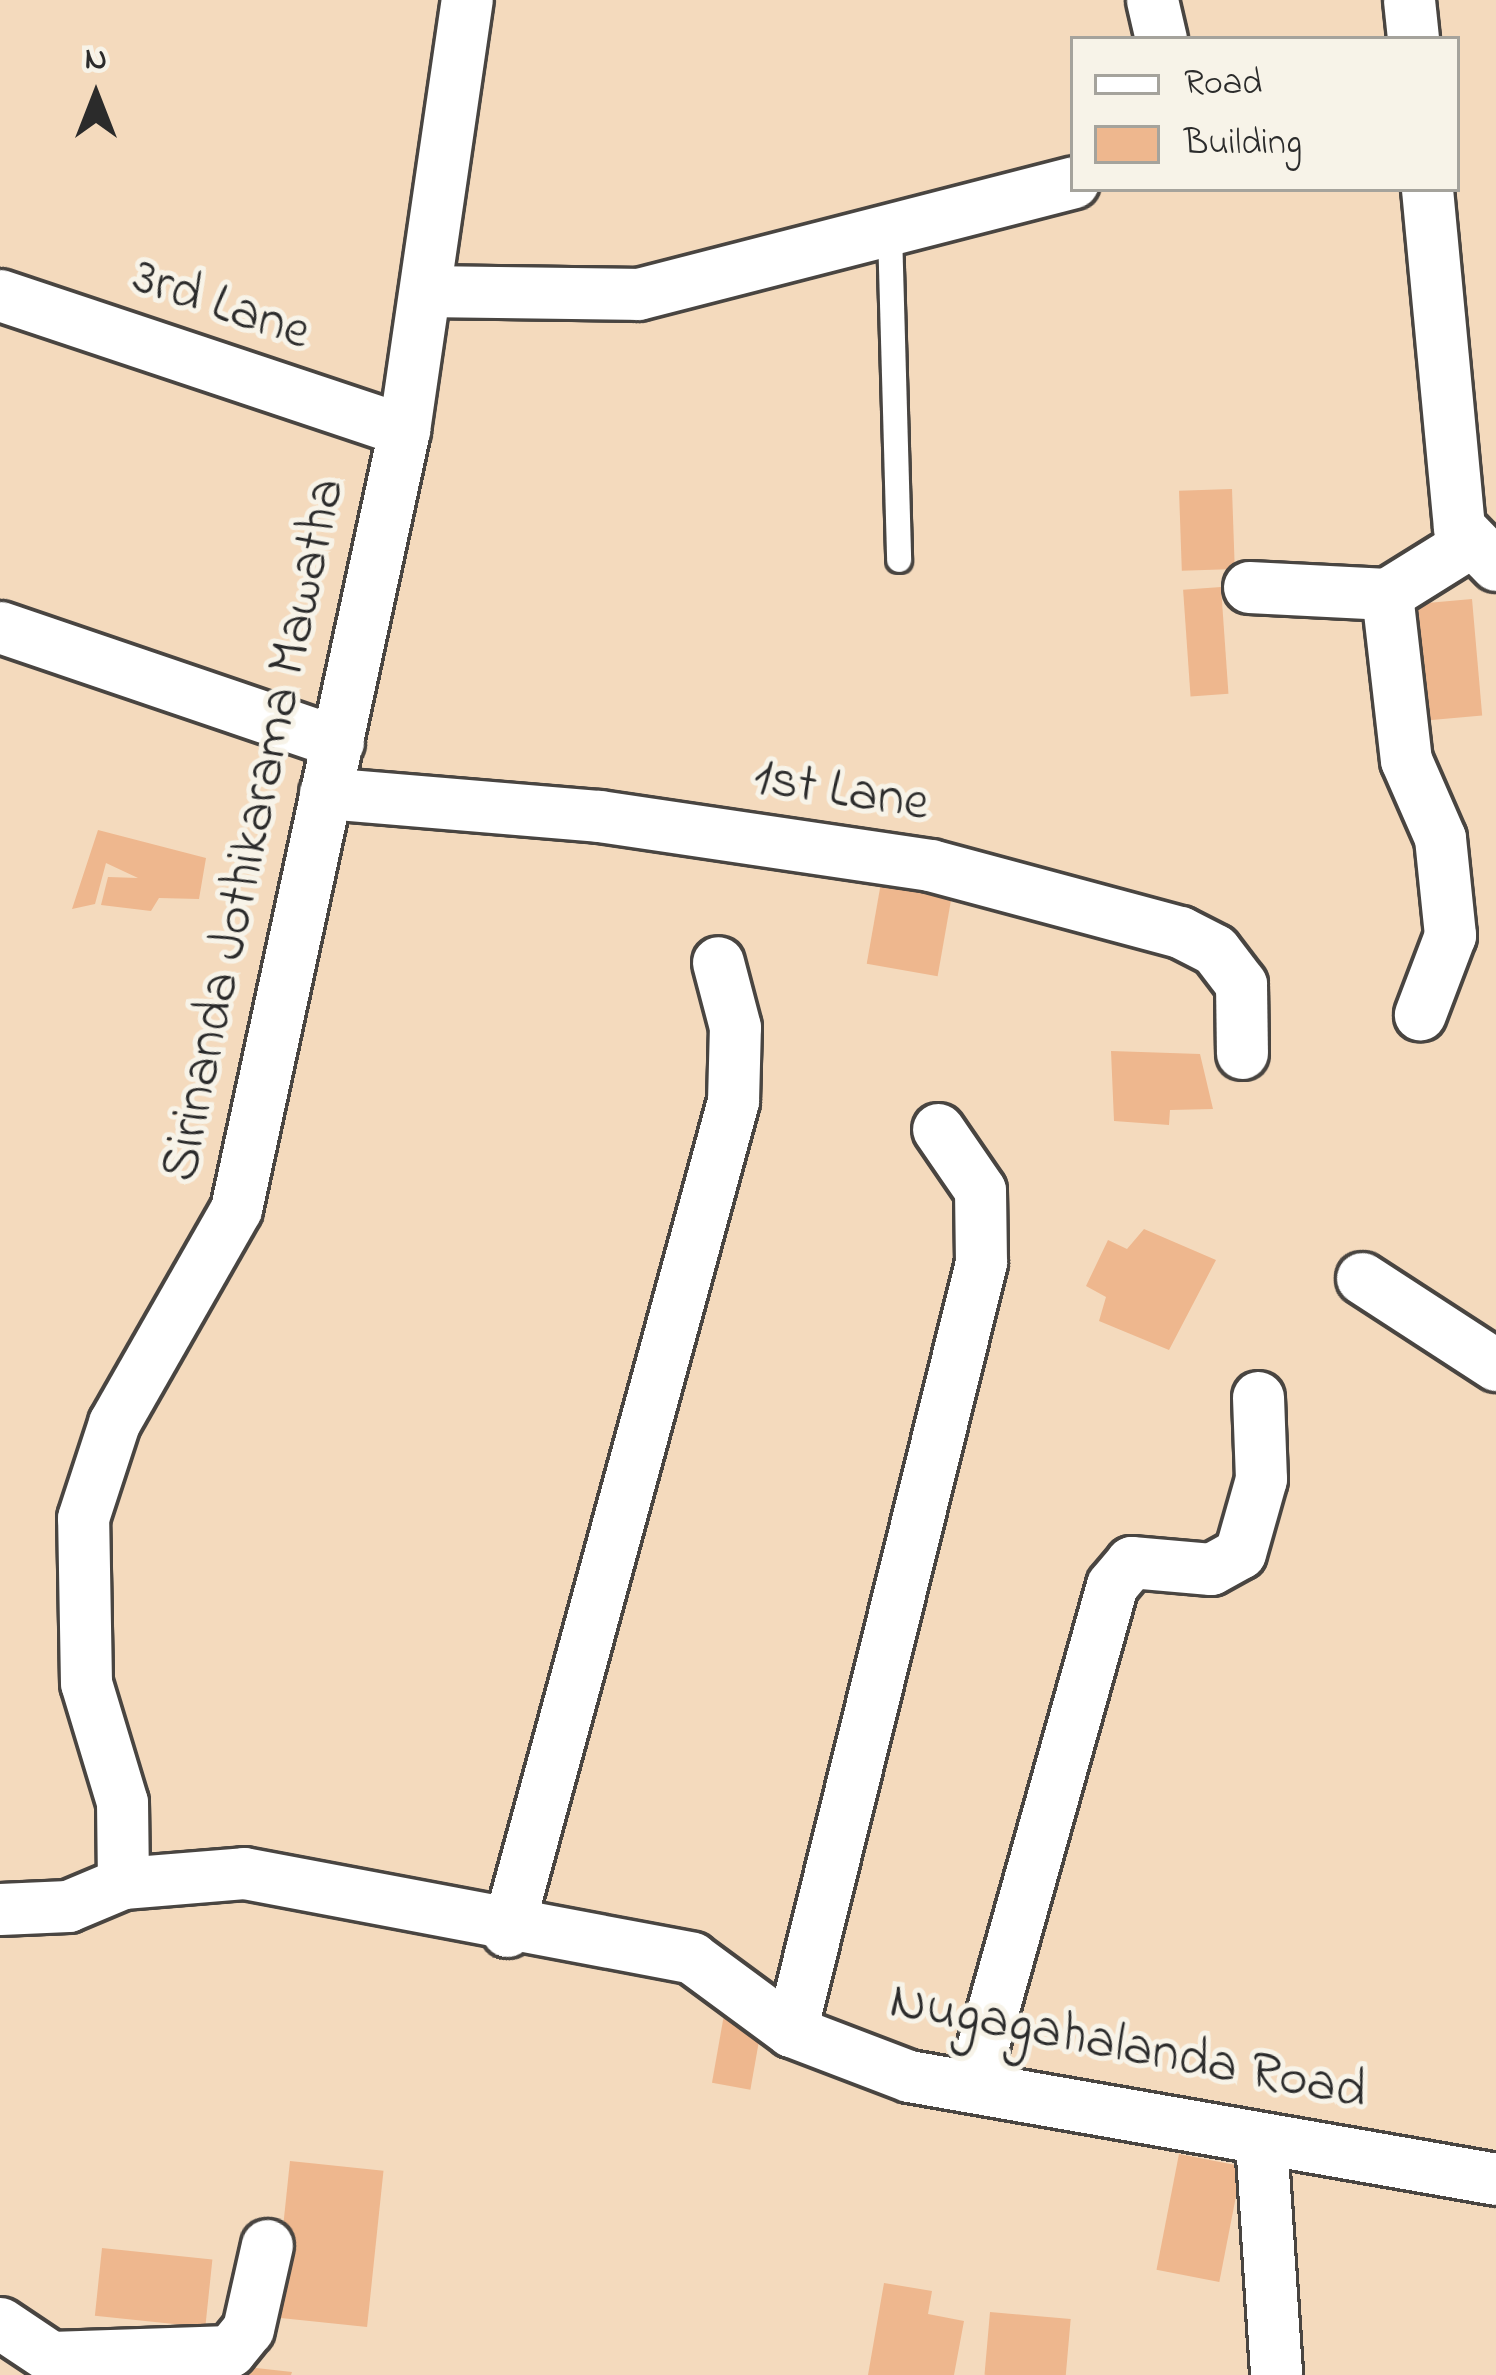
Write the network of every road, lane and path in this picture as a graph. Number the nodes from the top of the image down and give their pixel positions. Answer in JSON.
{"nodes":[{"id":1,"x":467,"y":0,"type":"edge"},
{"id":2,"x":1152,"y":0,"type":"edge"},
{"id":3,"x":1409,"y":0,"type":"edge"},
{"id":4,"x":1160,"y":36,"type":"edge"},
{"id":5,"x":1413,"y":36,"type":"edge"},
{"id":6,"x":1070,"y":183,"type":"edge"},
{"id":7,"x":1427,"y":192,"type":"edge"},
{"id":8,"x":890,"y":232,"type":"junction"},
{"id":9,"x":430,"y":291,"type":"junction"},
{"id":10,"x":0,"y":295,"type":"edge"},
{"id":11,"x":404,"y":430,"type":"junction"},
{"id":12,"x":1484,"y":553,"type":"edge"},
{"id":13,"x":899,"y":560,"type":"dead end"},
{"id":14,"x":1249,"y":587,"type":"dead end"},
{"id":15,"x":1387,"y":594,"type":"junction"},
{"id":16,"x":0,"y":627,"type":"edge"},
{"id":17,"x":338,"y":742,"type":"junction"},
{"id":18,"x":326,"y":793,"type":"junction"},
{"id":19,"x":718,"y":962,"type":"dead end"},
{"id":20,"x":1420,"y":1014,"type":"dead end"},
{"id":21,"x":1242,"y":1053,"type":"dead end"},
{"id":22,"x":938,"y":1129,"type":"dead end"},
{"id":23,"x":1362,"y":1279,"type":"dead end"},
{"id":24,"x":1496,"y":1365,"type":"edge"},
{"id":25,"x":1258,"y":1397,"type":"dead end"},
{"id":26,"x":123,"y":1883,"type":"junction"},
{"id":27,"x":0,"y":1909,"type":"edge"},
{"id":28,"x":507,"y":1930,"type":"junction"},
{"id":29,"x":791,"y":2031,"type":"junction"},
{"id":30,"x":972,"y":2084,"type":"junction"},
{"id":31,"x":1262,"y":2140,"type":"junction"},
{"id":32,"x":1496,"y":2179,"type":"edge"},
{"id":33,"x":267,"y":2245,"type":"dead end"},
{"id":34,"x":0,"y":2323,"type":"edge"},
{"id":35,"x":1276,"y":2375,"type":"edge"}],
"edges":[{"from":1,"to":9,"type":"street","name":"Sirinanda Jothikarama Mawatha"},
{"from":2,"to":4,"type":"street"},
{"from":3,"to":5,"type":"street"},
{"from":6,"to":8,"type":"street"},
{"from":7,"to":12,"type":"street"},
{"from":8,"to":9,"type":"street"},
{"from":8,"to":13,"type":"lane"},
{"from":9,"to":11,"type":"street","name":"Sirinanda Jothikarama Mawatha"},
{"from":10,"to":11,"type":"street","name":"3rd Lane"},
{"from":11,"to":17,"type":"street","name":"Sirinanda Jothikarama Mawatha"},
{"from":12,"to":15,"type":"street"},
{"from":14,"to":15,"type":"street"},
{"from":15,"to":20,"type":"street"},
{"from":16,"to":17,"type":"street"},
{"from":17,"to":18,"type":"street","name":"Sirinanda Jothikarama Mawatha"},
{"from":18,"to":21,"type":"street","name":"1st Lane"},
{"from":18,"to":26,"type":"street","name":"Sirinanda Jothikarama Mawatha"},
{"from":19,"to":28,"type":"street"},
{"from":22,"to":29,"type":"street"},
{"from":23,"to":24,"type":"street"},
{"from":25,"to":30,"type":"street"},
{"from":26,"to":27,"type":"street"},
{"from":26,"to":28,"type":"street","name":"Nugagahalanda Road"},
{"from":28,"to":29,"type":"street","name":"Nugagahalanda Road"},
{"from":29,"to":30,"type":"street","name":"Nugagahalanda Road"},
{"from":30,"to":31,"type":"street","name":"Nugagahalanda Road"},
{"from":31,"to":32,"type":"street","name":"Nugagahalanda Road"},
{"from":31,"to":35,"type":"street"},
{"from":33,"to":34,"type":"street"}]}
